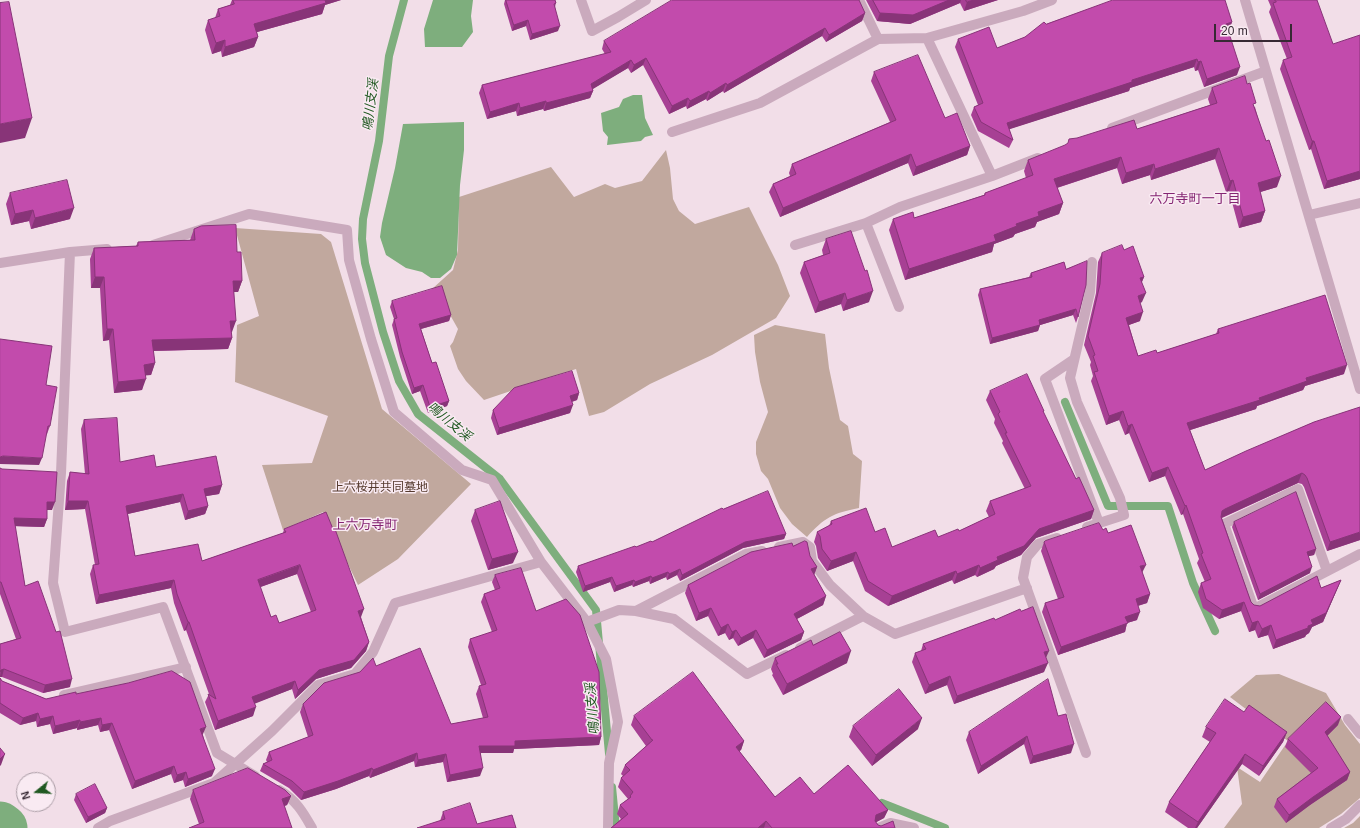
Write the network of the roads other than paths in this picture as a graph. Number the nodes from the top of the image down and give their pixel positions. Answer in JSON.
{"nodes":[{"id":1,"x":581,"y":0,"type":"edge"},
{"id":2,"x":646,"y":0,"type":"edge"},
{"id":3,"x":859,"y":0,"type":"edge"},
{"id":4,"x":1052,"y":0,"type":"edge"},
{"id":5,"x":1245,"y":0,"type":"edge"},
{"id":6,"x":927,"y":38,"type":"junction"},
{"id":7,"x":878,"y":39,"type":"junction"},
{"id":8,"x":1266,"y":71,"type":"junction"},
{"id":9,"x":672,"y":132,"type":"dead end"},
{"id":10,"x":1100,"y":132,"type":"edge"},
{"id":11,"x":1044,"y":156,"type":"edge"},
{"id":12,"x":992,"y":176,"type":"junction"},
{"id":13,"x":1360,"y":203,"type":"edge"},
{"id":14,"x":1309,"y":215,"type":"junction"},
{"id":15,"x":866,"y":223,"type":"junction"},
{"id":16,"x":795,"y":245,"type":"dead end"},
{"id":17,"x":145,"y":246,"type":"edge"},
{"id":18,"x":115,"y":248,"type":"edge"},
{"id":19,"x":70,"y":252,"type":"junction"},
{"id":20,"x":1092,"y":262,"type":"dead end"},
{"id":21,"x":0,"y":263,"type":"edge"},
{"id":22,"x":899,"y":307,"type":"dead end"},
{"id":23,"x":1073,"y":360,"type":"junction"},
{"id":24,"x":1360,"y":389,"type":"edge"},
{"id":25,"x":1099,"y":523,"type":"junction"},
{"id":26,"x":1360,"y":554,"type":"edge"},
{"id":27,"x":540,"y":562,"type":"junction"},
{"id":28,"x":1327,"y":571,"type":"junction"},
{"id":29,"x":1027,"y":588,"type":"junction"},
{"id":30,"x":636,"y":611,"type":"junction"},
{"id":31,"x":863,"y":616,"type":"junction"},
{"id":32,"x":588,"y":622,"type":"junction"},
{"id":33,"x":186,"y":667,"type":"junction"},
{"id":34,"x":57,"y":696,"type":"edge"},
{"id":35,"x":1348,"y":719,"type":"dead end"},
{"id":36,"x":1360,"y":734,"type":"edge"},
{"id":37,"x":1086,"y":753,"type":"dead end"},
{"id":38,"x":237,"y":764,"type":"junction"},
{"id":39,"x":1360,"y":805,"type":"edge"},
{"id":40,"x":98,"y":828,"type":"edge"},
{"id":41,"x":312,"y":828,"type":"edge"},
{"id":42,"x":608,"y":828,"type":"edge"},
{"id":43,"x":878,"y":828,"type":"edge"},
{"id":44,"x":914,"y":828,"type":"edge"},
{"id":45,"x":1331,"y":828,"type":"edge"}],
"edges":[{"from":1,"to":2,"type":"street"},
{"from":3,"to":7,"type":"street"},
{"from":4,"to":6,"type":"street"},
{"from":5,"to":8,"type":"street"},
{"from":6,"to":7,"type":"street"},
{"from":6,"to":12,"type":"street"},
{"from":7,"to":9,"type":"street"},
{"from":8,"to":10,"type":"street"},
{"from":8,"to":14,"type":"street"},
{"from":11,"to":12,"type":"street"},
{"from":12,"to":15,"type":"street"},
{"from":13,"to":14,"type":"street"},
{"from":14,"to":24,"type":"street"},
{"from":15,"to":16,"type":"street"},
{"from":15,"to":22,"type":"street"},
{"from":17,"to":27,"type":"street"},
{"from":18,"to":19,"type":"street"},
{"from":19,"to":21,"type":"street"},
{"from":19,"to":33,"type":"street"},
{"from":20,"to":23,"type":"street"},
{"from":23,"to":25,"type":"street"},
{"from":23,"to":25,"type":"street"},
{"from":25,"to":29,"type":"street"},
{"from":26,"to":28,"type":"street"},
{"from":27,"to":32,"type":"street"},
{"from":27,"to":38,"type":"street"},
{"from":28,"to":28,"type":"street"},
{"from":29,"to":31,"type":"street"},
{"from":29,"to":37,"type":"street"},
{"from":30,"to":31,"type":"street"},
{"from":30,"to":31,"type":"street"},
{"from":30,"to":32,"type":"street"},
{"from":32,"to":42,"type":"street"},
{"from":33,"to":34,"type":"street"},
{"from":33,"to":38,"type":"street"},
{"from":35,"to":36,"type":"street"},
{"from":38,"to":40,"type":"street"},
{"from":38,"to":41,"type":"street"},
{"from":39,"to":45,"type":"street"},
{"from":43,"to":44,"type":"street"}]}
